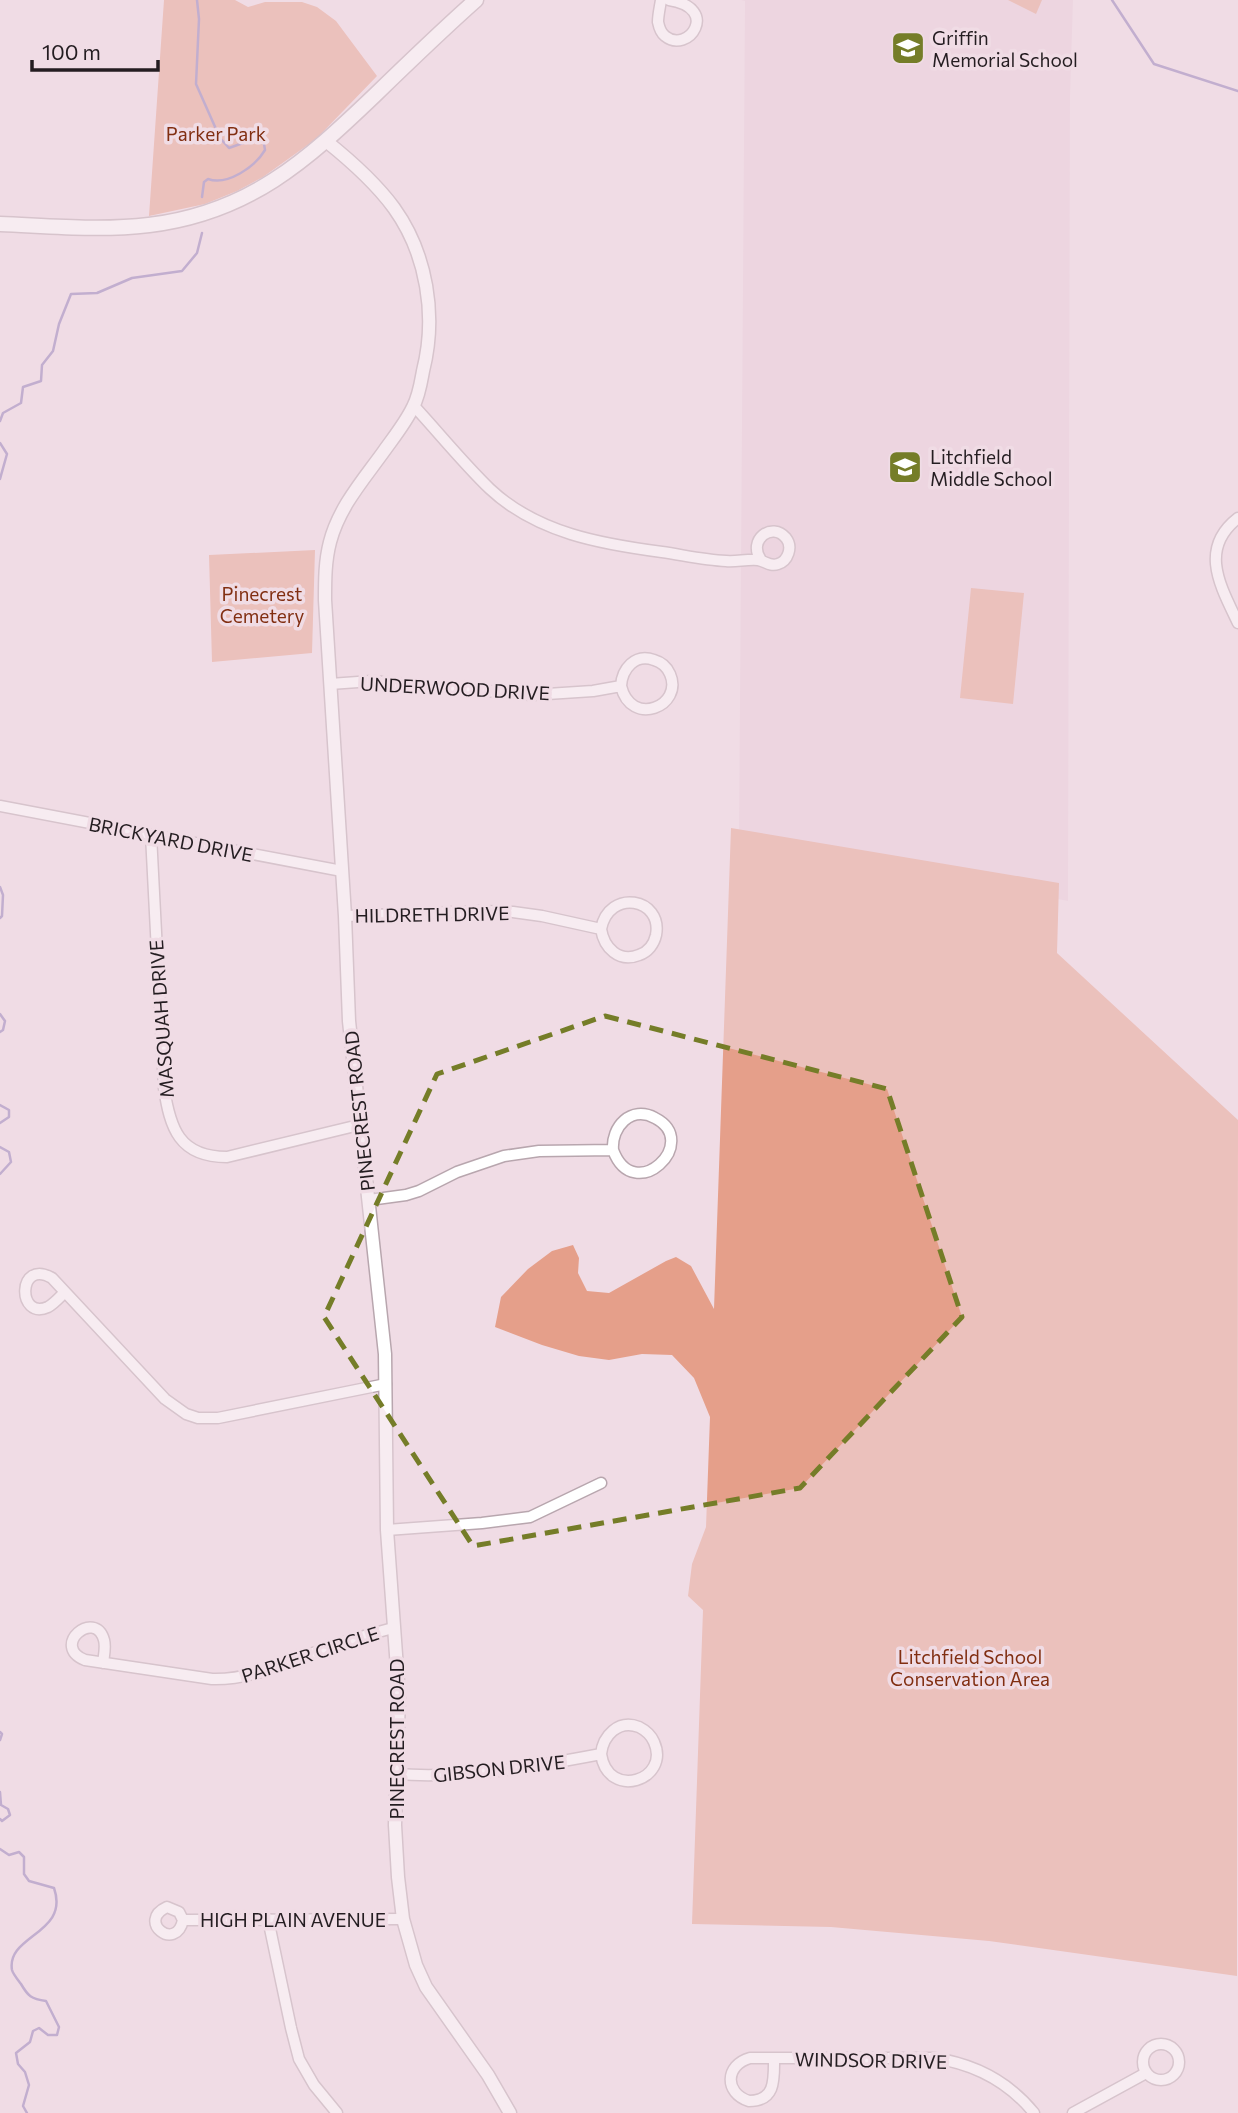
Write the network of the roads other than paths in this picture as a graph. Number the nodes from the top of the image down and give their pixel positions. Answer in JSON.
{"nodes":[{"id":1,"x":476,"y":0,"type":"edge"},
{"id":2,"x":662,"y":0,"type":"edge"},
{"id":3,"x":669,"y":0,"type":"edge"},
{"id":4,"x":326,"y":141,"type":"junction"},
{"id":5,"x":0,"y":223,"type":"edge"},
{"id":6,"x":414,"y":406,"type":"junction"},
{"id":7,"x":1238,"y":518,"type":"edge"},
{"id":8,"x":761,"y":560,"type":"dead end"},
{"id":9,"x":1238,"y":623,"type":"edge"},
{"id":10,"x":330,"y":684,"type":"junction"},
{"id":11,"x":621,"y":686,"type":"junction"},
{"id":12,"x":0,"y":806,"type":"edge"},
{"id":13,"x":150,"y":835,"type":"junction"},
{"id":14,"x":342,"y":871,"type":"junction"},
{"id":15,"x":345,"y":916,"type":"junction"},
{"id":16,"x":601,"y":929,"type":"junction"},
{"id":17,"x":359,"y":1125,"type":"junction"},
{"id":18,"x":613,"y":1150,"type":"junction"},
{"id":19,"x":369,"y":1200,"type":"junction"},
{"id":20,"x":65,"y":1292,"type":"dead end"},
{"id":21,"x":386,"y":1384,"type":"junction"},
{"id":22,"x":601,"y":1483,"type":"dead end"},
{"id":23,"x":387,"y":1530,"type":"junction"},
{"id":24,"x":393,"y":1628,"type":"junction"},
{"id":25,"x":103,"y":1663,"type":"dead end"},
{"id":26,"x":601,"y":1754,"type":"junction"},
{"id":27,"x":396,"y":1774,"type":"junction"},
{"id":28,"x":268,"y":1919,"type":"junction"},
{"id":29,"x":403,"y":1919,"type":"junction"},
{"id":30,"x":183,"y":1920,"type":"dead end"},
{"id":31,"x":774,"y":2058,"type":"junction"},
{"id":32,"x":1146,"y":2073,"type":"dead end"},
{"id":33,"x":337,"y":2113,"type":"edge"},
{"id":34,"x":510,"y":2113,"type":"edge"},
{"id":35,"x":1034,"y":2113,"type":"edge"},
{"id":36,"x":1073,"y":2113,"type":"edge"}],
"edges":[{"from":1,"to":4,"type":"main road"},
{"from":2,"to":3,"type":"street"},
{"from":4,"to":5,"type":"main road"},
{"from":4,"to":6,"type":"street","name":"PINECREST ROAD"},
{"from":6,"to":8,"type":"street"},
{"from":6,"to":10,"type":"street","name":"PINECREST ROAD"},
{"from":7,"to":9,"type":"street"},
{"from":10,"to":11,"type":"street","name":"UNDERWOOD DRIVE"},
{"from":10,"to":14,"type":"street","name":"PINECREST ROAD"},
{"from":11,"to":11,"type":"street"},
{"from":12,"to":13,"type":"street","name":"BRICKYARD DRIVE"},
{"from":13,"to":14,"type":"street","name":"BRICKYARD DRIVE"},
{"from":13,"to":17,"type":"street","name":"MASQUAH DRIVE"},
{"from":14,"to":15,"type":"street","name":"PINECREST ROAD"},
{"from":15,"to":16,"type":"street","name":"HILDRETH DRIVE"},
{"from":15,"to":17,"type":"street","name":"PINECREST ROAD"},
{"from":16,"to":16,"type":"street"},
{"from":17,"to":19,"type":"street","name":"PINECREST ROAD"},
{"from":18,"to":18,"type":"street"},
{"from":18,"to":19,"type":"street"},
{"from":19,"to":21,"type":"street","name":"PINECREST ROAD"},
{"from":20,"to":21,"type":"street"},
{"from":21,"to":23,"type":"street","name":"PINECREST ROAD"},
{"from":22,"to":23,"type":"street"},
{"from":23,"to":24,"type":"street","name":"PINECREST ROAD"},
{"from":24,"to":25,"type":"street","name":"PARKER CIRCLE"},
{"from":24,"to":27,"type":"street","name":"PINECREST ROAD"},
{"from":26,"to":26,"type":"street"},
{"from":26,"to":27,"type":"street","name":"GIBSON DRIVE"},
{"from":27,"to":29,"type":"street","name":"PINECREST ROAD"},
{"from":28,"to":29,"type":"street","name":"HIGH PLAIN AVENUE"},
{"from":28,"to":30,"type":"street","name":"HIGH PLAIN AVENUE"},
{"from":28,"to":33,"type":"street"},
{"from":29,"to":34,"type":"street","name":"PINECREST ROAD"},
{"from":31,"to":31,"type":"street","name":"WINDSOR DRIVE"},
{"from":31,"to":35,"type":"street","name":"WINDSOR DRIVE"},
{"from":32,"to":36,"type":"street"}]}
